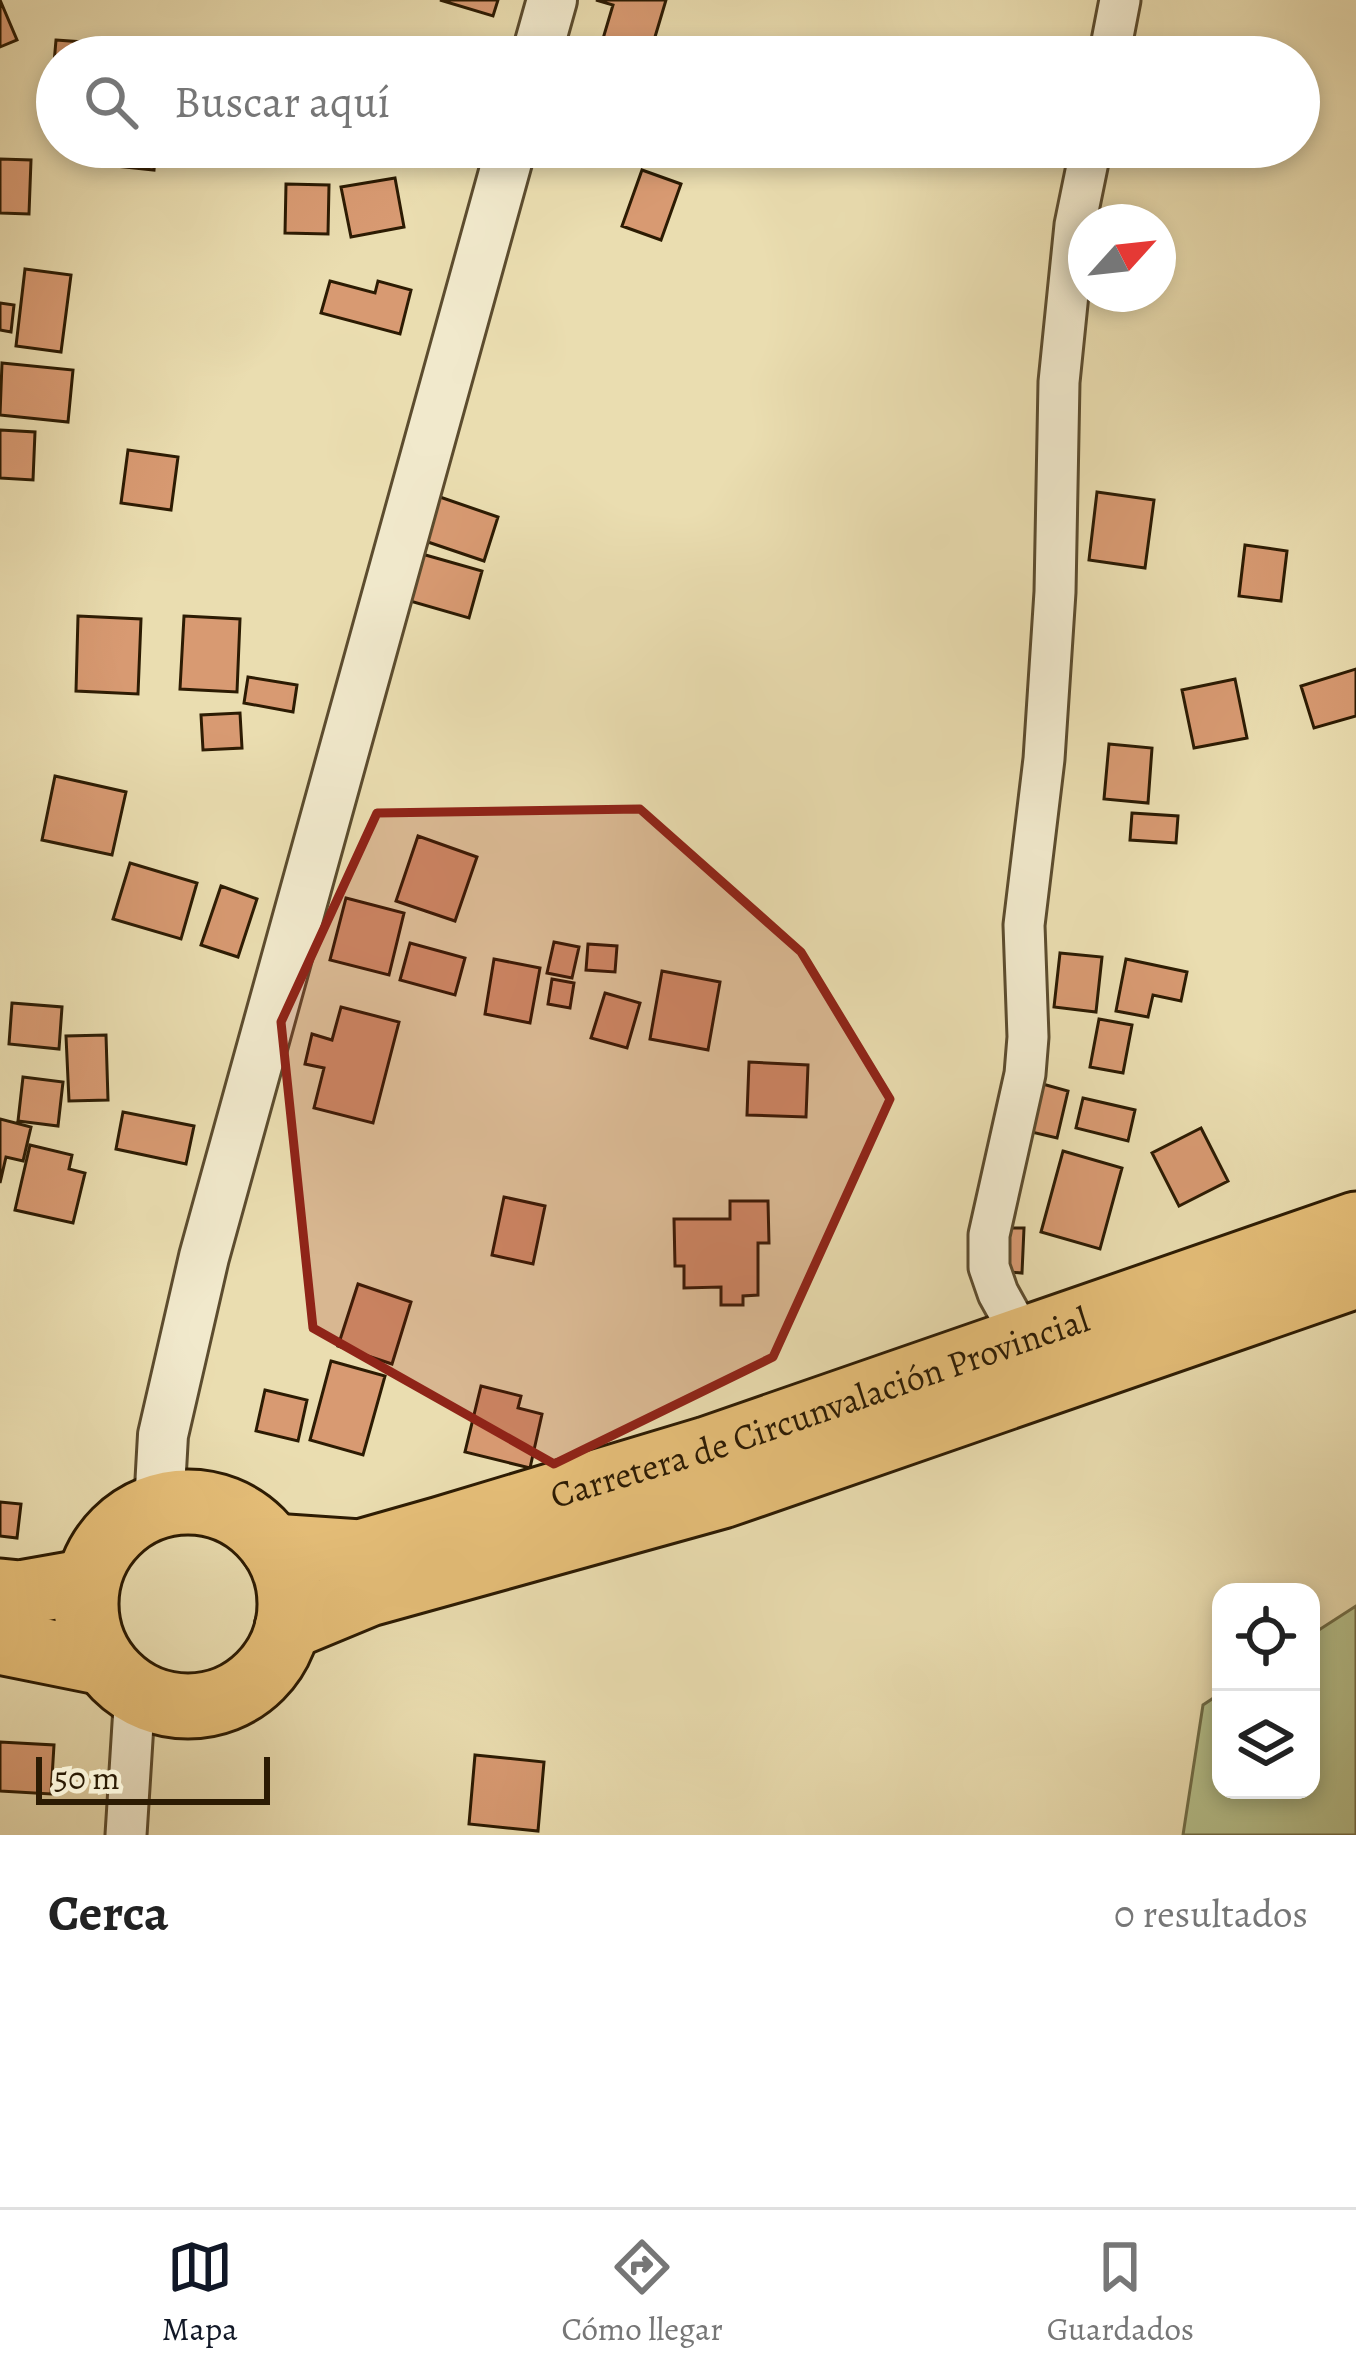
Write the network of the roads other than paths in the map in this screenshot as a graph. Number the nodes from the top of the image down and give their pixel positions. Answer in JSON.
{"nodes":[{"id":1,"x":552,"y":0,"type":"edge"},
{"id":2,"x":1120,"y":0,"type":"edge"},
{"id":3,"x":542,"y":36,"type":"edge"},
{"id":4,"x":1113,"y":36,"type":"edge"},
{"id":5,"x":505,"y":168,"type":"edge"},
{"id":6,"x":1087,"y":168,"type":"edge"},
{"id":7,"x":1356,"y":1224,"type":"edge"},
{"id":8,"x":1356,"y":1276,"type":"edge"},
{"id":9,"x":1024,"y":1340,"type":"junction"},
{"id":10,"x":158,"y":1506,"type":"junction"},
{"id":11,"x":272,"y":1546,"type":"junction"},
{"id":12,"x":88,"y":1581,"type":"junction"},
{"id":13,"x":0,"y":1591,"type":"edge"},
{"id":14,"x":287,"y":1628,"type":"junction"},
{"id":15,"x":0,"y":1642,"type":"edge"},
{"id":16,"x":120,"y":1677,"type":"junction"},
{"id":17,"x":127,"y":1835,"type":"edge"}],
"edges":[{"from":1,"to":3,"type":"street"},
{"from":2,"to":4,"type":"street"},
{"from":5,"to":10,"type":"street"},
{"from":6,"to":9,"type":"street"},
{"from":7,"to":9,"type":"highway","name":"Carretera de Circunvalación Provincial"},
{"from":8,"to":14,"type":"highway","name":"Carretera de Circunvalación Provincial"},
{"from":9,"to":11,"type":"highway","name":"Carretera de Circunvalación Provincial"},
{"from":10,"to":11,"type":"highway"},
{"from":10,"to":12,"type":"highway"},
{"from":11,"to":14,"type":"highway"},
{"from":12,"to":13,"type":"highway"},
{"from":12,"to":16,"type":"highway"},
{"from":14,"to":16,"type":"highway"},
{"from":15,"to":16,"type":"highway"},
{"from":16,"to":17,"type":"street"}]}
